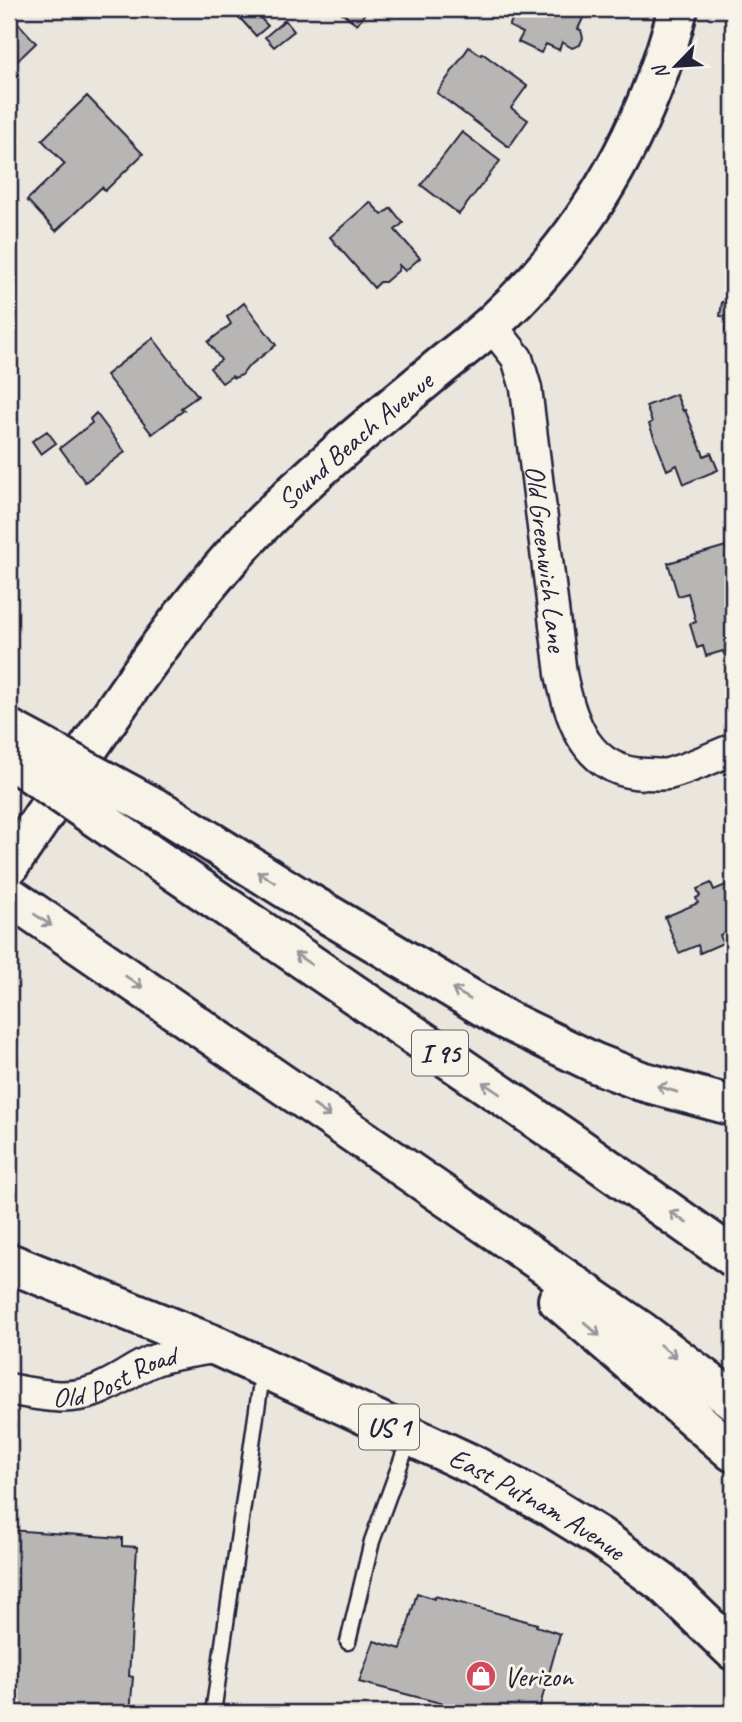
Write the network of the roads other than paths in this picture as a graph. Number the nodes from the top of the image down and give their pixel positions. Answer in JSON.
{"nodes":[{"id":1,"x":678,"y":9,"type":"edge"},
{"id":2,"x":491,"y":325,"type":"junction"},
{"id":3,"x":9,"y":729,"type":"edge"},
{"id":4,"x":733,"y":749,"type":"edge"},
{"id":5,"x":9,"y":758,"type":"edge"},
{"id":6,"x":9,"y":866,"type":"edge"},
{"id":7,"x":9,"y":896,"type":"edge"},
{"id":8,"x":733,"y":1106,"type":"edge"},
{"id":9,"x":411,"y":1172,"type":"junction"},
{"id":10,"x":733,"y":1257,"type":"edge"},
{"id":11,"x":9,"y":1263,"type":"edge"},
{"id":12,"x":219,"y":1347,"type":"junction"},
{"id":13,"x":264,"y":1367,"type":"junction"},
{"id":14,"x":9,"y":1389,"type":"edge"},
{"id":15,"x":733,"y":1400,"type":"edge"},
{"id":16,"x":410,"y":1437,"type":"junction"},
{"id":17,"x":733,"y":1452,"type":"edge"},
{"id":18,"x":348,"y":1642,"type":"dead end"},
{"id":19,"x":733,"y":1650,"type":"edge"},
{"id":20,"x":213,"y":1713,"type":"edge"}],
"edges":[{"from":1,"to":2,"type":"main road","name":"Sound Beach Avenue"},
{"from":2,"to":4,"type":"street","name":"Old Greenwich Lane"},
{"from":2,"to":6,"type":"main road","name":"Sound Beach Avenue"},
{"from":8,"to":3,"type":"main road","one_way":true,"bridge":true},
{"from":10,"to":5,"type":"main road","number":"I 95","one_way":true,"bridge":true},
{"from":7,"to":9,"type":"main road","one_way":true},
{"from":9,"to":15,"type":"main road","one_way":true},
{"from":9,"to":17,"type":"main road","one_way":true},
{"from":11,"to":12,"type":"main road","name":"East Putnam Avenue","number":"US 1"},
{"from":12,"to":13,"type":"main road","name":"East Putnam Avenue","number":"US 1"},
{"from":12,"to":14,"type":"street","name":"Old Post Road"},
{"from":13,"to":16,"type":"main road","name":"East Putnam Avenue","number":"US 1"},
{"from":13,"to":20,"type":"lane"},
{"from":16,"to":18,"type":"lane"},
{"from":16,"to":19,"type":"main road","name":"East Putnam Avenue","number":"US 1"}]}
